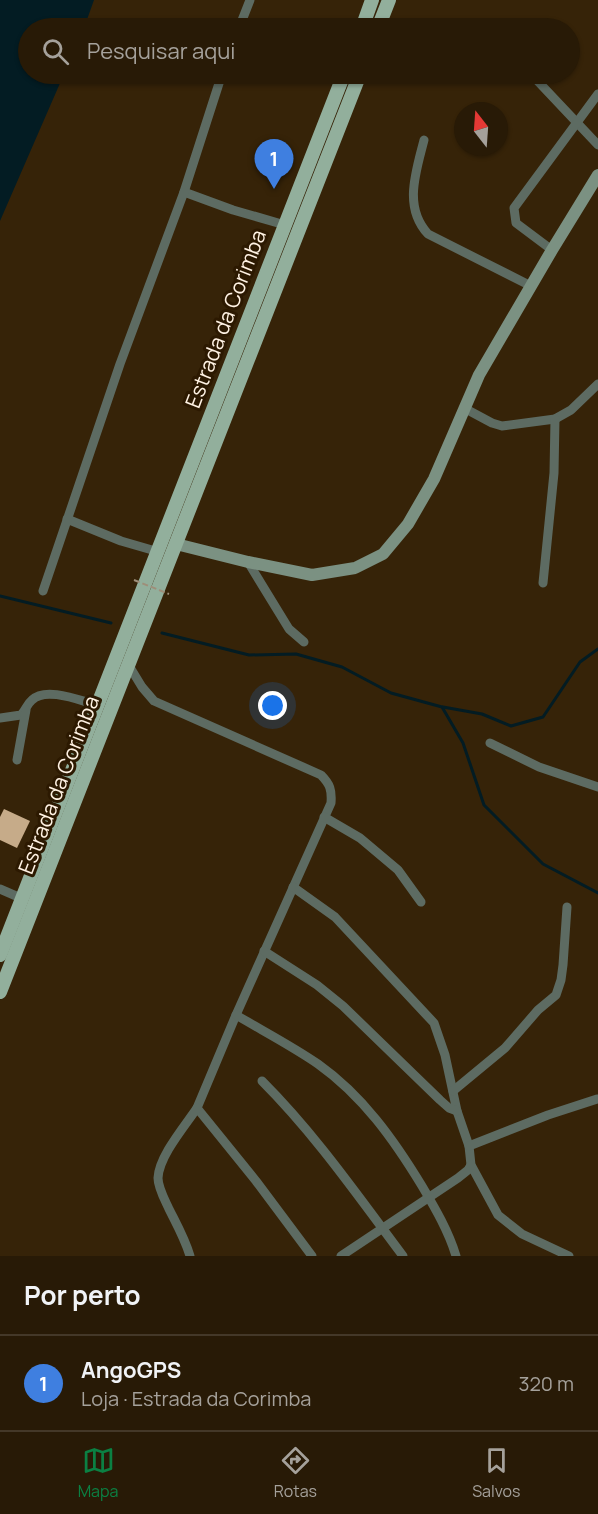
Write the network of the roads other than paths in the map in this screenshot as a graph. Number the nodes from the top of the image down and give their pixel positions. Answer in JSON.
{"nodes":[{"id":1,"x":250,"y":0,"type":"edge"},
{"id":2,"x":372,"y":0,"type":"edge"},
{"id":3,"x":389,"y":0,"type":"edge"},
{"id":4,"x":243,"y":18,"type":"edge"},
{"id":5,"x":366,"y":18,"type":"edge"},
{"id":6,"x":382,"y":18,"type":"edge"},
{"id":7,"x":219,"y":84,"type":"edge"},
{"id":8,"x":341,"y":84,"type":"edge"},
{"id":9,"x":356,"y":84,"type":"edge"},
{"id":10,"x":540,"y":84,"type":"edge"},
{"id":11,"x":598,"y":94,"type":"edge"},
{"id":12,"x":577,"y":125,"type":"junction"},
{"id":13,"x":424,"y":140,"type":"dead end"},
{"id":14,"x":598,"y":145,"type":"edge"},
{"id":15,"x":598,"y":175,"type":"edge"},
{"id":16,"x":184,"y":192,"type":"junction"},
{"id":17,"x":285,"y":225,"type":"junction"},
{"id":18,"x":552,"y":250,"type":"junction"},
{"id":19,"x":531,"y":286,"type":"junction"},
{"id":20,"x":598,"y":384,"type":"edge"},
{"id":21,"x":464,"y":408,"type":"junction"},
{"id":22,"x":555,"y":418,"type":"junction"},
{"id":23,"x":68,"y":519,"type":"junction"},
{"id":24,"x":176,"y":544,"type":"junction"},
{"id":25,"x":159,"y":552,"type":"junction"},
{"id":26,"x":248,"y":562,"type":"junction"},
{"id":27,"x":543,"y":583,"type":"dead end"},
{"id":28,"x":43,"y":591,"type":"dead end"},
{"id":29,"x":304,"y":642,"type":"dead end"},
{"id":30,"x":128,"y":664,"type":"junction"},
{"id":31,"x":98,"y":705,"type":"junction"},
{"id":32,"x":26,"y":711,"type":"junction"},
{"id":33,"x":0,"y":717,"type":"edge"},
{"id":34,"x":490,"y":743,"type":"dead end"},
{"id":35,"x":17,"y":760,"type":"dead end"},
{"id":36,"x":598,"y":787,"type":"edge"},
{"id":37,"x":324,"y":817,"type":"junction"},
{"id":38,"x":293,"y":887,"type":"junction"},
{"id":39,"x":0,"y":890,"type":"edge"},
{"id":40,"x":22,"y":899,"type":"junction"},
{"id":41,"x":421,"y":902,"type":"dead end"},
{"id":42,"x":567,"y":907,"type":"dead end"},
{"id":43,"x":264,"y":951,"type":"junction"},
{"id":44,"x":0,"y":956,"type":"edge"},
{"id":45,"x":0,"y":992,"type":"edge"},
{"id":46,"x":236,"y":1015,"type":"junction"},
{"id":47,"x":262,"y":1081,"type":"dead end"},
{"id":48,"x":453,"y":1091,"type":"junction"},
{"id":49,"x":597,"y":1099,"type":"edge"},
{"id":50,"x":196,"y":1108,"type":"junction"},
{"id":51,"x":456,"y":1111,"type":"junction"},
{"id":52,"x":469,"y":1146,"type":"junction"},
{"id":53,"x":471,"y":1165,"type":"junction"},
{"id":54,"x":428,"y":1197,"type":"junction"},
{"id":55,"x":382,"y":1228,"type":"junction"},
{"id":56,"x":190,"y":1256,"type":"edge"},
{"id":57,"x":312,"y":1256,"type":"edge"},
{"id":58,"x":341,"y":1256,"type":"edge"},
{"id":59,"x":403,"y":1256,"type":"edge"},
{"id":60,"x":456,"y":1256,"type":"edge"},
{"id":61,"x":569,"y":1256,"type":"edge"}],
"edges":[{"from":1,"to":4,"type":"street"},
{"from":2,"to":5,"type":"main road"},
{"from":3,"to":6,"type":"main road"},
{"from":7,"to":16,"type":"street"},
{"from":8,"to":17,"type":"main road","name":"Estrada da Corimba"},
{"from":9,"to":24,"type":"main road","name":"Estrada da Corimba"},
{"from":10,"to":12,"type":"street"},
{"from":11,"to":12,"type":"street"},
{"from":12,"to":14,"type":"street"},
{"from":12,"to":18,"type":"street"},
{"from":13,"to":19,"type":"street"},
{"from":15,"to":18,"type":"street"},
{"from":16,"to":17,"type":"street"},
{"from":16,"to":23,"type":"street"},
{"from":17,"to":25,"type":"main road","name":"Estrada da Corimba"},
{"from":18,"to":19,"type":"street"},
{"from":19,"to":21,"type":"street"},
{"from":20,"to":22,"type":"street"},
{"from":21,"to":22,"type":"street"},
{"from":21,"to":26,"type":"street"},
{"from":22,"to":27,"type":"street"},
{"from":23,"to":25,"type":"street"},
{"from":23,"to":28,"type":"street"},
{"from":24,"to":26,"type":"street"},
{"from":24,"to":30,"type":"main road","name":"Estrada da Corimba"},
{"from":25,"to":31,"type":"main road","name":"Estrada da Corimba"},
{"from":26,"to":29,"type":"street"},
{"from":30,"to":37,"type":"street"},
{"from":30,"to":45,"type":"main road","name":"Estrada da Corimba"},
{"from":31,"to":32,"type":"street"},
{"from":31,"to":40,"type":"main road","name":"Estrada da Corimba"},
{"from":32,"to":33,"type":"street"},
{"from":32,"to":35,"type":"street"},
{"from":34,"to":36,"type":"street"},
{"from":37,"to":38,"type":"street"},
{"from":37,"to":41,"type":"street"},
{"from":38,"to":43,"type":"street"},
{"from":38,"to":48,"type":"street"},
{"from":39,"to":40,"type":"street"},
{"from":40,"to":44,"type":"main road","name":"Estrada da Corimba"},
{"from":42,"to":48,"type":"street"},
{"from":43,"to":46,"type":"street"},
{"from":43,"to":51,"type":"street"},
{"from":46,"to":50,"type":"street"},
{"from":46,"to":54,"type":"street"},
{"from":47,"to":55,"type":"street"},
{"from":48,"to":51,"type":"street"},
{"from":49,"to":52,"type":"street"},
{"from":50,"to":56,"type":"street"},
{"from":50,"to":57,"type":"street"},
{"from":51,"to":52,"type":"street"},
{"from":52,"to":53,"type":"street"},
{"from":53,"to":54,"type":"street"},
{"from":53,"to":61,"type":"street"},
{"from":54,"to":55,"type":"street"},
{"from":54,"to":60,"type":"street"},
{"from":55,"to":58,"type":"street"},
{"from":55,"to":59,"type":"street"}]}
